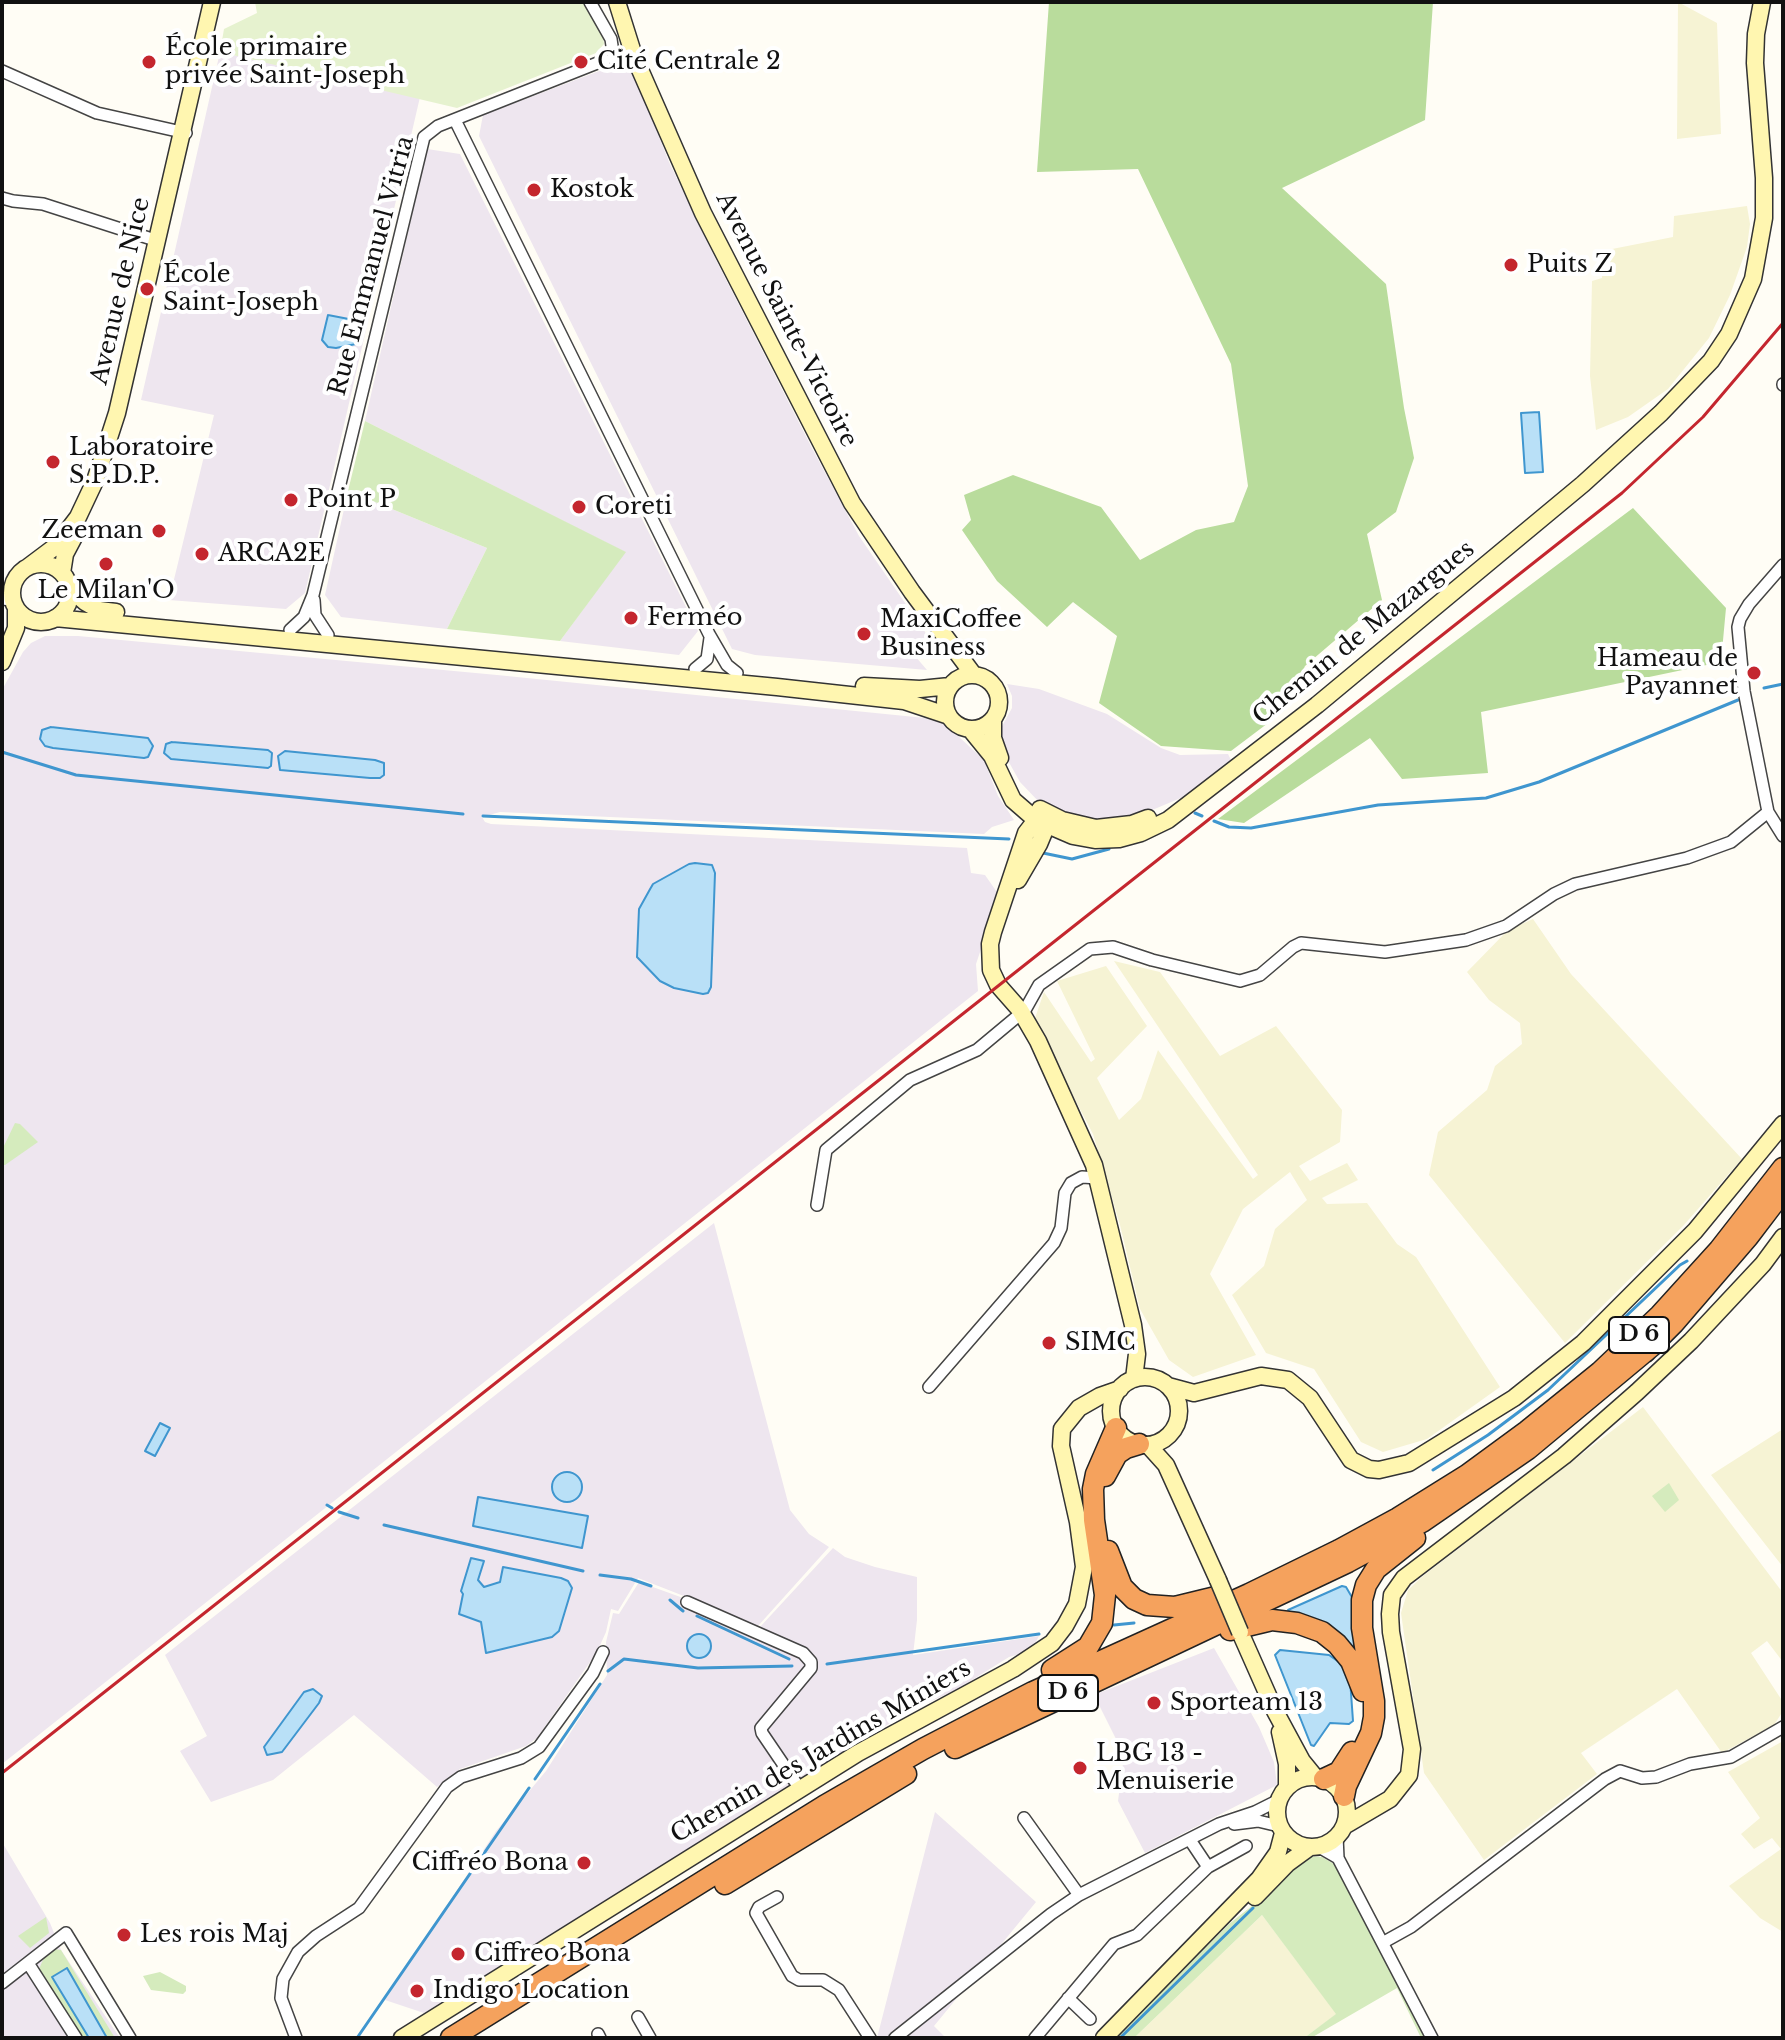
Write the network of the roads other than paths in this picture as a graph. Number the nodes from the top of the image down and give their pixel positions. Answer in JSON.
{"nodes":[{"id":1,"x":212,"y":2,"type":"edge"},
{"id":2,"x":220,"y":2,"type":"edge"},
{"id":3,"x":590,"y":2,"type":"edge"},
{"id":4,"x":617,"y":2,"type":"edge"},
{"id":5,"x":1762,"y":2,"type":"edge"},
{"id":6,"x":631,"y":48,"type":"junction"},
{"id":7,"x":610,"y":58,"type":"junction"},
{"id":8,"x":2,"y":71,"type":"edge"},
{"id":9,"x":455,"y":120,"type":"junction"},
{"id":10,"x":186,"y":133,"type":"junction"},
{"id":11,"x":2,"y":198,"type":"edge"},
{"id":12,"x":158,"y":241,"type":"junction"},
{"id":13,"x":1783,"y":565,"type":"edge"},
{"id":14,"x":2,"y":569,"type":"edge"},
{"id":15,"x":24,"y":569,"type":"junction"},
{"id":16,"x":62,"y":573,"type":"junction"},
{"id":17,"x":70,"y":589,"type":"junction"},
{"id":18,"x":313,"y":595,"type":"junction"},
{"id":19,"x":9,"y":597,"type":"edge"},
{"id":20,"x":47,"y":620,"type":"junction"},
{"id":21,"x":290,"y":630,"type":"junction"},
{"id":22,"x":709,"y":634,"type":"junction"},
{"id":23,"x":328,"y":635,"type":"junction"},
{"id":24,"x":5,"y":657,"type":"edge"},
{"id":25,"x":695,"y":669,"type":"junction"},
{"id":26,"x":737,"y":673,"type":"junction"},
{"id":27,"x":961,"y":679,"type":"junction"},
{"id":28,"x":949,"y":716,"type":"junction"},
{"id":29,"x":993,"y":719,"type":"junction"},
{"id":30,"x":970,"y":729,"type":"junction"},
{"id":31,"x":1768,"y":812,"type":"junction"},
{"id":32,"x":1044,"y":821,"type":"junction"},
{"id":33,"x":1783,"y":836,"type":"edge"},
{"id":34,"x":1022,"y":1013,"type":"junction"},
{"id":35,"x":1783,"y":1124,"type":"edge"},
{"id":36,"x":1783,"y":1168,"type":"edge"},
{"id":37,"x":1098,"y":1178,"type":"junction"},
{"id":38,"x":1783,"y":1191,"type":"edge"},
{"id":39,"x":817,"y":1205,"type":"dead end"},
{"id":40,"x":1783,"y":1237,"type":"edge"},
{"id":41,"x":1133,"y":1325,"type":"junction"},
{"id":42,"x":1653,"y":1345,"type":"junction"},
{"id":43,"x":1164,"y":1383,"type":"junction"},
{"id":44,"x":1127,"y":1384,"type":"junction"},
{"id":45,"x":929,"y":1387,"type":"dead end"},
{"id":46,"x":1207,"y":1390,"type":"junction"},
{"id":47,"x":1079,"y":1408,"type":"junction"},
{"id":48,"x":1114,"y":1423,"type":"junction"},
{"id":49,"x":1174,"y":1428,"type":"junction"},
{"id":50,"x":1143,"y":1444,"type":"junction"},
{"id":51,"x":1467,"y":1475,"type":"junction"},
{"id":52,"x":1184,"y":1499,"type":"junction"},
{"id":53,"x":687,"y":1602,"type":"dead end"},
{"id":54,"x":603,"y":1652,"type":"dead end"},
{"id":55,"x":1042,"y":1705,"type":"junction"},
{"id":56,"x":1275,"y":1711,"type":"junction"},
{"id":57,"x":1783,"y":1727,"type":"edge"},
{"id":58,"x":1320,"y":1778,"type":"junction"},
{"id":59,"x":800,"y":1789,"type":"junction"},
{"id":60,"x":1283,"y":1793,"type":"junction"},
{"id":61,"x":1343,"y":1817,"type":"junction"},
{"id":62,"x":1024,"y":1818,"type":"dead end"},
{"id":63,"x":1281,"y":1829,"type":"junction"},
{"id":64,"x":1193,"y":1838,"type":"junction"},
{"id":65,"x":1246,"y":1846,"type":"dead end"},
{"id":66,"x":1314,"y":1847,"type":"junction"},
{"id":67,"x":1338,"y":1858,"type":"junction"},
{"id":68,"x":1208,"y":1867,"type":"junction"},
{"id":69,"x":699,"y":1885,"type":"junction"},
{"id":70,"x":1079,"y":1895,"type":"junction"},
{"id":71,"x":777,"y":1897,"type":"dead end"},
{"id":72,"x":1384,"y":1942,"type":"junction"},
{"id":73,"x":28,"y":1963,"type":"junction"},
{"id":74,"x":1165,"y":1978,"type":"junction"},
{"id":75,"x":2,"y":1983,"type":"edge"},
{"id":76,"x":1068,"y":1998,"type":"junction"},
{"id":77,"x":638,"y":2017,"type":"dead end"},
{"id":78,"x":1090,"y":2019,"type":"dead end"},
{"id":79,"x":76,"y":2038,"type":"edge"},
{"id":80,"x":130,"y":2038,"type":"edge"},
{"id":81,"x":296,"y":2038,"type":"edge"},
{"id":82,"x":402,"y":2038,"type":"edge"},
{"id":83,"x":451,"y":2038,"type":"edge"},
{"id":84,"x":476,"y":2038,"type":"edge"},
{"id":85,"x":650,"y":2038,"type":"edge"},
{"id":86,"x":870,"y":2038,"type":"edge"},
{"id":87,"x":895,"y":2038,"type":"edge"},
{"id":88,"x":1035,"y":2038,"type":"edge"},
{"id":89,"x":1104,"y":2038,"type":"edge"},
{"id":90,"x":1432,"y":2038,"type":"edge"}],
"edges":[{"from":1,"to":10,"type":"street","name":"Avenue de Nice"},
{"from":2,"to":10,"type":"street","name":"Avenue de Nice"},
{"from":3,"to":7,"type":"street"},
{"from":4,"to":6,"type":"street","name":"Avenue Sainte-Victoire"},
{"from":5,"to":32,"type":"street","name":"Chemin de Mazargues"},
{"from":6,"to":7,"type":"street","name":"Rue Emmanuel Vitria"},
{"from":6,"to":27,"type":"street","name":"Avenue Sainte-Victoire"},
{"from":7,"to":9,"type":"street","name":"Rue Emmanuel Vitria"},
{"from":8,"to":10,"type":"street"},
{"from":9,"to":18,"type":"street","name":"Rue Emmanuel Vitria"},
{"from":9,"to":22,"type":"street"},
{"from":10,"to":12,"type":"street","name":"Avenue de Nice"},
{"from":10,"to":16,"type":"street","name":"Avenue de Nice"},
{"from":11,"to":12,"type":"street"},
{"from":12,"to":15,"type":"street","name":"Avenue de Nice"},
{"from":13,"to":31,"type":"street"},
{"from":14,"to":15,"type":"street"},
{"from":15,"to":16,"type":"street"},
{"from":15,"to":19,"type":"street"},
{"from":16,"to":17,"type":"street"},
{"from":17,"to":20,"type":"street"},
{"from":17,"to":21,"type":"street"},
{"from":18,"to":21,"type":"street"},
{"from":18,"to":23,"type":"street"},
{"from":19,"to":20,"type":"street"},
{"from":19,"to":24,"type":"street"},
{"from":20,"to":24,"type":"street"},
{"from":20,"to":28,"type":"street"},
{"from":21,"to":23,"type":"street"},
{"from":22,"to":25,"type":"street"},
{"from":22,"to":26,"type":"street"},
{"from":23,"to":25,"type":"street"},
{"from":25,"to":26,"type":"street"},
{"from":26,"to":27,"type":"street"},
{"from":27,"to":28,"type":"street"},
{"from":27,"to":29,"type":"street"},
{"from":28,"to":30,"type":"street"},
{"from":29,"to":30,"type":"street"},
{"from":29,"to":32,"type":"street"},
{"from":30,"to":32,"type":"street"},
{"from":31,"to":33,"type":"street"},
{"from":31,"to":34,"type":"street"},
{"from":32,"to":34,"type":"street"},
{"from":34,"to":37,"type":"street"},
{"from":34,"to":39,"type":"street"},
{"from":35,"to":46,"type":"street"},
{"from":36,"to":51,"type":"highway","number":"D 6"},
{"from":37,"to":41,"type":"street"},
{"from":37,"to":45,"type":"street"},
{"from":38,"to":42,"type":"highway","number":"D 6"},
{"from":40,"to":61,"type":"street"},
{"from":41,"to":43,"type":"street"},
{"from":41,"to":44,"type":"street"},
{"from":42,"to":55,"type":"highway","number":"D 6"},
{"from":42,"to":61,"type":"highway"},
{"from":43,"to":44,"type":"street"},
{"from":43,"to":46,"type":"street"},
{"from":43,"to":49,"type":"street"},
{"from":44,"to":47,"type":"street"},
{"from":44,"to":48,"type":"street"},
{"from":46,"to":49,"type":"street"},
{"from":47,"to":48,"type":"street"},
{"from":47,"to":59,"type":"street","name":"Chemin des Jardins Miniers"},
{"from":48,"to":50,"type":"street"},
{"from":48,"to":69,"type":"highway"},
{"from":49,"to":50,"type":"street"},
{"from":49,"to":52,"type":"street"},
{"from":50,"to":51,"type":"highway"},
{"from":50,"to":52,"type":"street"},
{"from":51,"to":69,"type":"highway","number":"D 6"},
{"from":52,"to":56,"type":"street","bridge":true},
{"from":53,"to":59,"type":"street"},
{"from":54,"to":81,"type":"street"},
{"from":55,"to":58,"type":"highway"},
{"from":55,"to":84,"type":"highway","number":"D 6"},
{"from":56,"to":58,"type":"street"},
{"from":56,"to":60,"type":"street"},
{"from":57,"to":72,"type":"street"},
{"from":58,"to":60,"type":"street"},
{"from":58,"to":61,"type":"street"},
{"from":59,"to":82,"type":"street","name":"Chemin des Jardins Miniers"},
{"from":60,"to":63,"type":"street"},
{"from":60,"to":64,"type":"street"},
{"from":61,"to":66,"type":"street"},
{"from":61,"to":67,"type":"street"},
{"from":62,"to":70,"type":"street"},
{"from":63,"to":64,"type":"street"},
{"from":63,"to":66,"type":"street"},
{"from":63,"to":74,"type":"street"},
{"from":64,"to":68,"type":"street"},
{"from":64,"to":70,"type":"street"},
{"from":65,"to":68,"type":"street"},
{"from":66,"to":67,"type":"street"},
{"from":66,"to":74,"type":"street"},
{"from":67,"to":72,"type":"street"},
{"from":68,"to":76,"type":"street"},
{"from":69,"to":83,"type":"highway","number":"D 6"},
{"from":70,"to":87,"type":"street"},
{"from":71,"to":86,"type":"street"},
{"from":72,"to":90,"type":"street"},
{"from":73,"to":75,"type":"street"},
{"from":73,"to":79,"type":"street"},
{"from":73,"to":80,"type":"street"},
{"from":74,"to":89,"type":"street"},
{"from":76,"to":78,"type":"street"},
{"from":76,"to":88,"type":"street"},
{"from":77,"to":85,"type":"street"}]}
